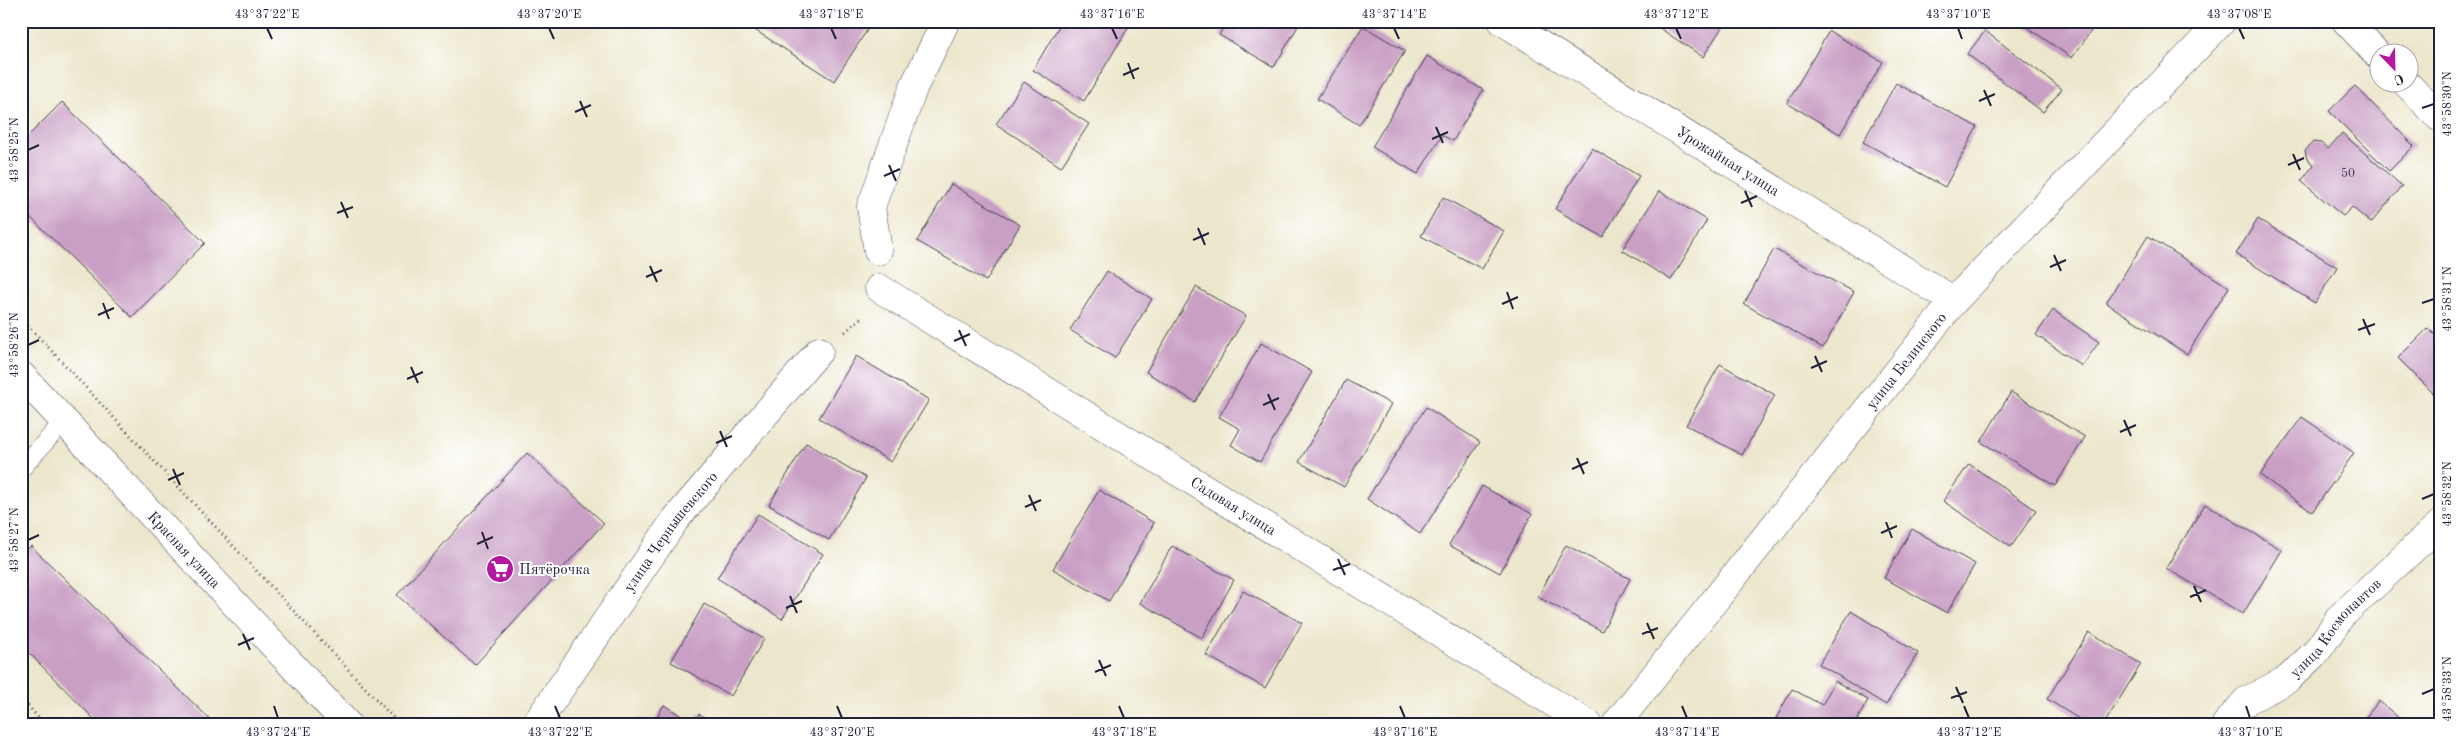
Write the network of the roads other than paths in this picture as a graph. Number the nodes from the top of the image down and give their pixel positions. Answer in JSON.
{"nodes":[{"id":1,"x":946,"y":21,"type":"edge"},
{"id":2,"x":1502,"y":21,"type":"edge"},
{"id":3,"x":2222,"y":21,"type":"edge"},
{"id":4,"x":2346,"y":21,"type":"edge"},
{"id":5,"x":2368,"y":44,"type":"edge"},
{"id":6,"x":2415,"y":92,"type":"edge"},
{"id":7,"x":2440,"y":118,"type":"edge"},
{"id":8,"x":878,"y":251,"type":"dead end"},
{"id":9,"x":879,"y":288,"type":"dead end"},
{"id":10,"x":1954,"y":302,"type":"junction"},
{"id":11,"x":819,"y":351,"type":"dead end"},
{"id":12,"x":21,"y":375,"type":"edge"},
{"id":13,"x":65,"y":420,"type":"junction"},
{"id":14,"x":21,"y":469,"type":"edge"},
{"id":15,"x":2440,"y":524,"type":"edge"},
{"id":16,"x":347,"y":724,"type":"edge"},
{"id":17,"x":536,"y":724,"type":"edge"},
{"id":18,"x":1588,"y":724,"type":"edge"},
{"id":19,"x":1616,"y":724,"type":"edge"},
{"id":20,"x":2226,"y":724,"type":"edge"}],
"edges":[{"from":1,"to":8,"type":"street"},
{"from":2,"to":10,"type":"street","name":"Урожайная улица"},
{"from":3,"to":10,"type":"street","name":"улица Белинского"},
{"from":4,"to":5,"type":"street"},
{"from":6,"to":7,"type":"street"},
{"from":9,"to":18,"type":"street","name":"Садовая улица"},
{"from":10,"to":19,"type":"street","name":"улица Белинского"},
{"from":11,"to":17,"type":"street","name":"улица Чернышевского"},
{"from":12,"to":13,"type":"street","name":"Красная улица"},
{"from":13,"to":14,"type":"lane"},
{"from":13,"to":16,"type":"street","name":"Красная улица"},
{"from":15,"to":20,"type":"street","name":"улица Космонавтов"}]}
